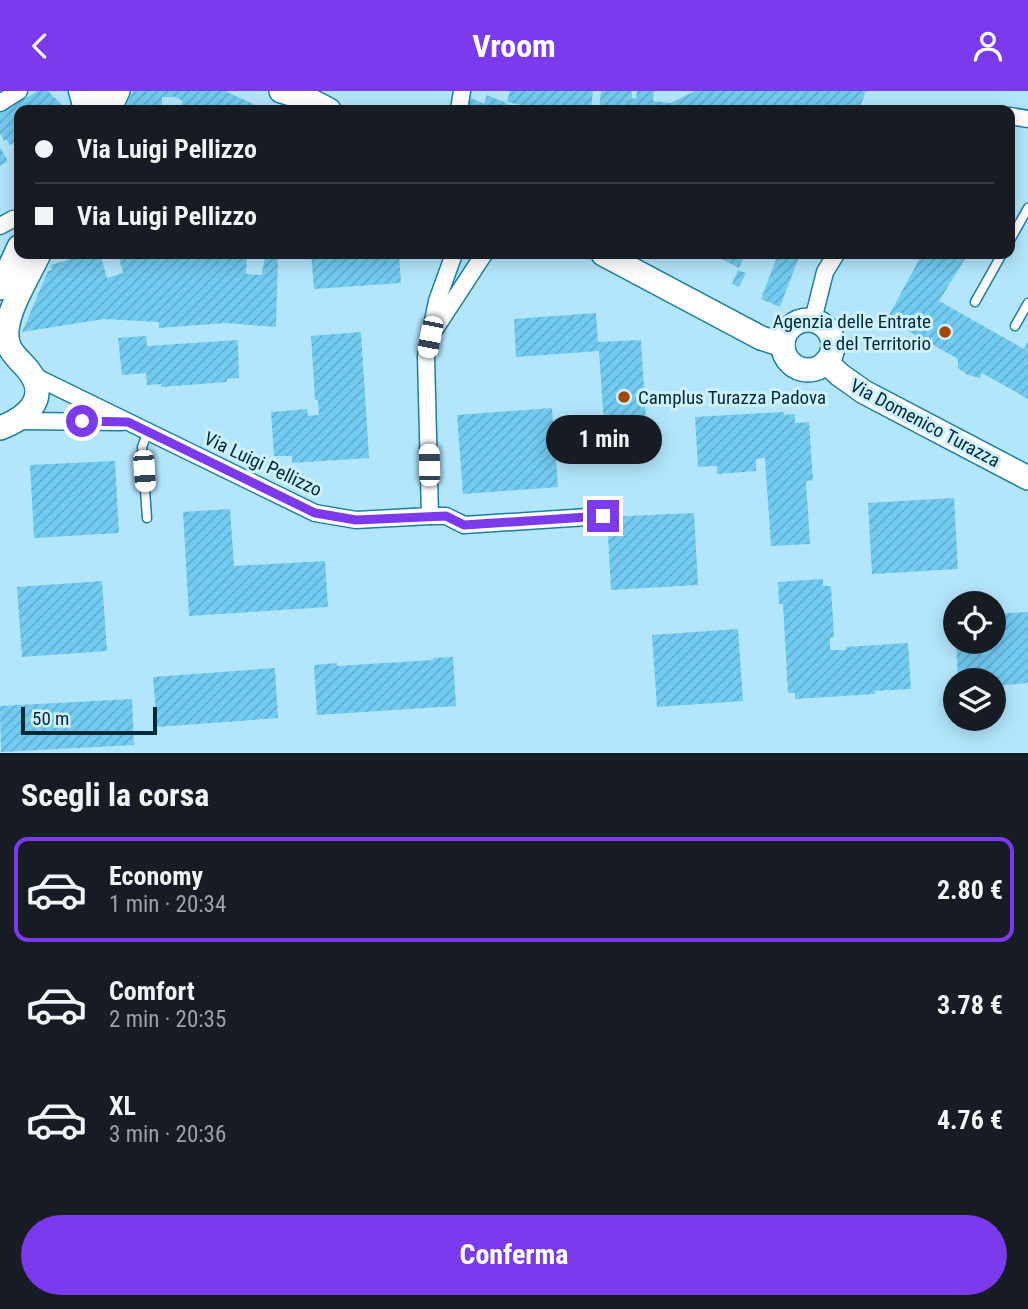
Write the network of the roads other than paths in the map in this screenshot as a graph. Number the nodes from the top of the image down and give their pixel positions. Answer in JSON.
{"nodes":[{"id":1,"x":19,"y":91,"type":"edge"},
{"id":2,"x":281,"y":91,"type":"edge"},
{"id":3,"x":303,"y":95,"type":"edge"},
{"id":4,"x":0,"y":103,"type":"edge"},
{"id":5,"x":320,"y":105,"type":"edge"},
{"id":6,"x":1028,"y":208,"type":"edge"},
{"id":7,"x":1015,"y":231,"type":"edge"},
{"id":8,"x":14,"y":258,"type":"edge"},
{"id":9,"x":37,"y":259,"type":"edge"},
{"id":10,"x":452,"y":259,"type":"edge"},
{"id":11,"x":481,"y":259,"type":"edge"},
{"id":12,"x":612,"y":259,"type":"edge"},
{"id":13,"x":833,"y":259,"type":"edge"},
{"id":14,"x":999,"y":259,"type":"edge"},
{"id":15,"x":0,"y":288,"type":"edge"},
{"id":16,"x":975,"y":302,"type":"dead end"},
{"id":17,"x":1028,"y":303,"type":"edge"},
{"id":18,"x":813,"y":320,"type":"junction"},
{"id":19,"x":1015,"y":326,"type":"dead end"},
{"id":20,"x":430,"y":337,"type":"junction"},
{"id":21,"x":783,"y":345,"type":"junction"},
{"id":22,"x":0,"y":359,"type":"edge"},
{"id":23,"x":827,"y":362,"type":"junction"},
{"id":24,"x":27,"y":370,"type":"junction"},
{"id":25,"x":128,"y":422,"type":"junction"},
{"id":26,"x":8,"y":424,"type":"edge"},
{"id":27,"x":148,"y":432,"type":"junction"},
{"id":28,"x":1028,"y":478,"type":"edge"},
{"id":29,"x":430,"y":516,"type":"junction"},
{"id":30,"x":603,"y":516,"type":"dead end"},
{"id":31,"x":147,"y":518,"type":"dead end"}],
"edges":[{"from":1,"to":4,"type":"street"},
{"from":2,"to":3,"type":"main road"},
{"from":3,"to":5,"type":"main road"},
{"from":6,"to":7,"type":"lane"},
{"from":8,"to":15,"type":"main road"},
{"from":9,"to":24,"type":"main road"},
{"from":10,"to":20,"type":"street"},
{"from":11,"to":20,"type":"street"},
{"from":12,"to":21,"type":"main road"},
{"from":13,"to":18,"type":"street"},
{"from":14,"to":16,"type":"lane"},
{"from":17,"to":19,"type":"lane"},
{"from":18,"to":21,"type":"main road"},
{"from":18,"to":23,"type":"main road"},
{"from":20,"to":29,"type":"street"},
{"from":21,"to":23,"type":"main road"},
{"from":22,"to":24,"type":"main road"},
{"from":23,"to":28,"type":"main road","name":"Via Domenico Turazza"},
{"from":24,"to":25,"type":"street","name":"Via Luigi Pellizzo"},
{"from":24,"to":26,"type":"main road"},
{"from":25,"to":26,"type":"street","name":"Via Luigi Pellizzo"},
{"from":25,"to":27,"type":"street","name":"Via Luigi Pellizzo"},
{"from":27,"to":29,"type":"street","name":"Via Luigi Pellizzo"},
{"from":27,"to":31,"type":"lane"},
{"from":29,"to":30,"type":"street","name":"Via Luigi Pellizzo"}]}
